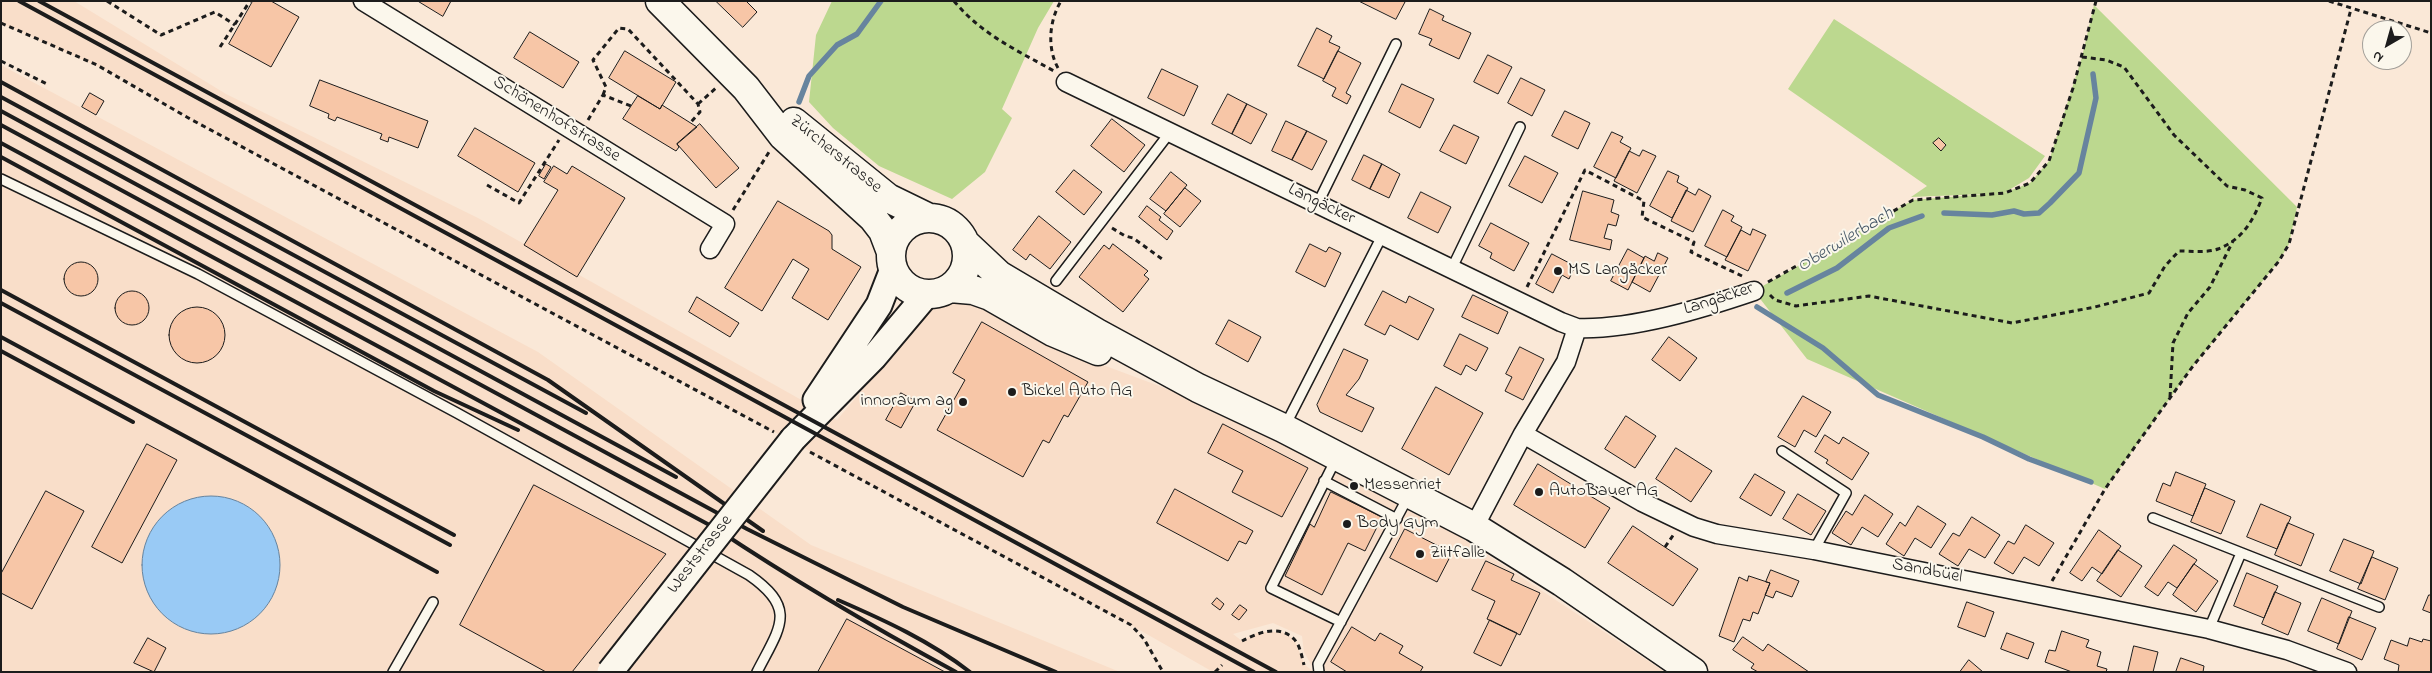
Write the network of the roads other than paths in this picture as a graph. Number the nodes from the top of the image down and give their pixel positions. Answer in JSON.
{"nodes":[{"id":1,"x":363,"y":1,"type":"edge"},
{"id":2,"x":660,"y":1,"type":"edge"},
{"id":3,"x":1396,"y":44,"type":"dead end"},
{"id":4,"x":1066,"y":82,"type":"road end"},
{"id":5,"x":746,"y":88,"type":"junction"},
{"id":6,"x":1520,"y":127,"type":"dead end"},
{"id":7,"x":1171,"y":131,"type":"junction"},
{"id":8,"x":1,"y":179,"type":"edge"},
{"id":9,"x":1318,"y":204,"type":"junction"},
{"id":10,"x":927,"y":217,"type":"junction"},
{"id":11,"x":1383,"y":234,"type":"junction"},
{"id":12,"x":966,"y":244,"type":"junction"},
{"id":13,"x":710,"y":249,"type":"dead end"},
{"id":14,"x":892,"y":261,"type":"junction"},
{"id":15,"x":1452,"y":268,"type":"junction"},
{"id":16,"x":1056,"y":281,"type":"dead end"},
{"id":17,"x":1758,"y":288,"type":"road end"},
{"id":18,"x":938,"y":291,"type":"junction"},
{"id":19,"x":1577,"y":328,"type":"junction"},
{"id":20,"x":1103,"y":345,"type":"junction"},
{"id":21,"x":1284,"y":428,"type":"junction"},
{"id":22,"x":1523,"y":434,"type":"junction"},
{"id":23,"x":794,"y":442,"type":"junction"},
{"id":24,"x":1782,"y":450,"type":"dead end"},
{"id":25,"x":1337,"y":456,"type":"junction"},
{"id":26,"x":1324,"y":482,"type":"junction"},
{"id":27,"x":1409,"y":494,"type":"junction"},
{"id":28,"x":2153,"y":518,"type":"dead end"},
{"id":29,"x":1397,"y":519,"type":"junction"},
{"id":30,"x":1474,"y":527,"type":"junction"},
{"id":31,"x":1814,"y":550,"type":"junction"},
{"id":32,"x":2241,"y":553,"type":"junction"},
{"id":33,"x":433,"y":602,"type":"dead end"},
{"id":34,"x":2379,"y":607,"type":"dead end"},
{"id":35,"x":1341,"y":622,"type":"junction"},
{"id":36,"x":2209,"y":629,"type":"junction"},
{"id":37,"x":393,"y":672,"type":"edge"},
{"id":38,"x":610,"y":672,"type":"edge"},
{"id":39,"x":757,"y":672,"type":"edge"},
{"id":40,"x":1318,"y":672,"type":"edge"},
{"id":41,"x":1693,"y":672,"type":"edge"},
{"id":42,"x":2347,"y":672,"type":"edge"}],
"edges":[{"from":1,"to":13,"type":"street","name":"Schönenhofstrasse"},
{"from":2,"to":5,"type":"main road","name":"Zürcherstrasse"},
{"from":3,"to":9,"type":"lane"},
{"from":4,"to":7,"type":"street","name":"Langäcker"},
{"from":5,"to":10,"type":"main road","name":"Zürcherstrasse"},
{"from":5,"to":14,"type":"main road","name":"Zürcherstrasse"},
{"from":6,"to":15,"type":"lane"},
{"from":7,"to":9,"type":"street","name":"Langäcker"},
{"from":7,"to":16,"type":"lane"},
{"from":8,"to":39,"type":"lane"},
{"from":9,"to":11,"type":"street","name":"Langäcker"},
{"from":10,"to":12,"type":"main road"},
{"from":10,"to":14,"type":"main road"},
{"from":11,"to":15,"type":"street","name":"Langäcker"},
{"from":11,"to":21,"type":"lane"},
{"from":12,"to":18,"type":"main road"},
{"from":12,"to":20,"type":"main road"},
{"from":14,"to":18,"type":"main road"},
{"from":14,"to":23,"type":"main road","name":"Weststrasse"},
{"from":15,"to":19,"type":"street","name":"Langäcker"},
{"from":17,"to":19,"type":"street","name":"Langäcker"},
{"from":18,"to":20,"type":"main road"},
{"from":18,"to":23,"type":"main road","name":"Weststrasse"},
{"from":19,"to":22,"type":"street"},
{"from":20,"to":21,"type":"main road"},
{"from":21,"to":25,"type":"main road"},
{"from":22,"to":30,"type":"street"},
{"from":22,"to":31,"type":"street","name":"Sandbüel"},
{"from":23,"to":38,"type":"main road","name":"Weststrasse","bridge":true},
{"from":24,"to":31,"type":"lane"},
{"from":25,"to":26,"type":"lane"},
{"from":25,"to":27,"type":"main road"},
{"from":26,"to":29,"type":"lane"},
{"from":26,"to":35,"type":"lane"},
{"from":27,"to":29,"type":"lane"},
{"from":27,"to":30,"type":"main road"},
{"from":28,"to":32,"type":"lane"},
{"from":29,"to":35,"type":"lane"},
{"from":30,"to":41,"type":"main road"},
{"from":31,"to":36,"type":"street","name":"Sandbüel"},
{"from":32,"to":34,"type":"lane"},
{"from":32,"to":36,"type":"lane"},
{"from":33,"to":37,"type":"lane"},
{"from":35,"to":40,"type":"lane"},
{"from":36,"to":42,"type":"street","name":"Sandbüel"}]}
